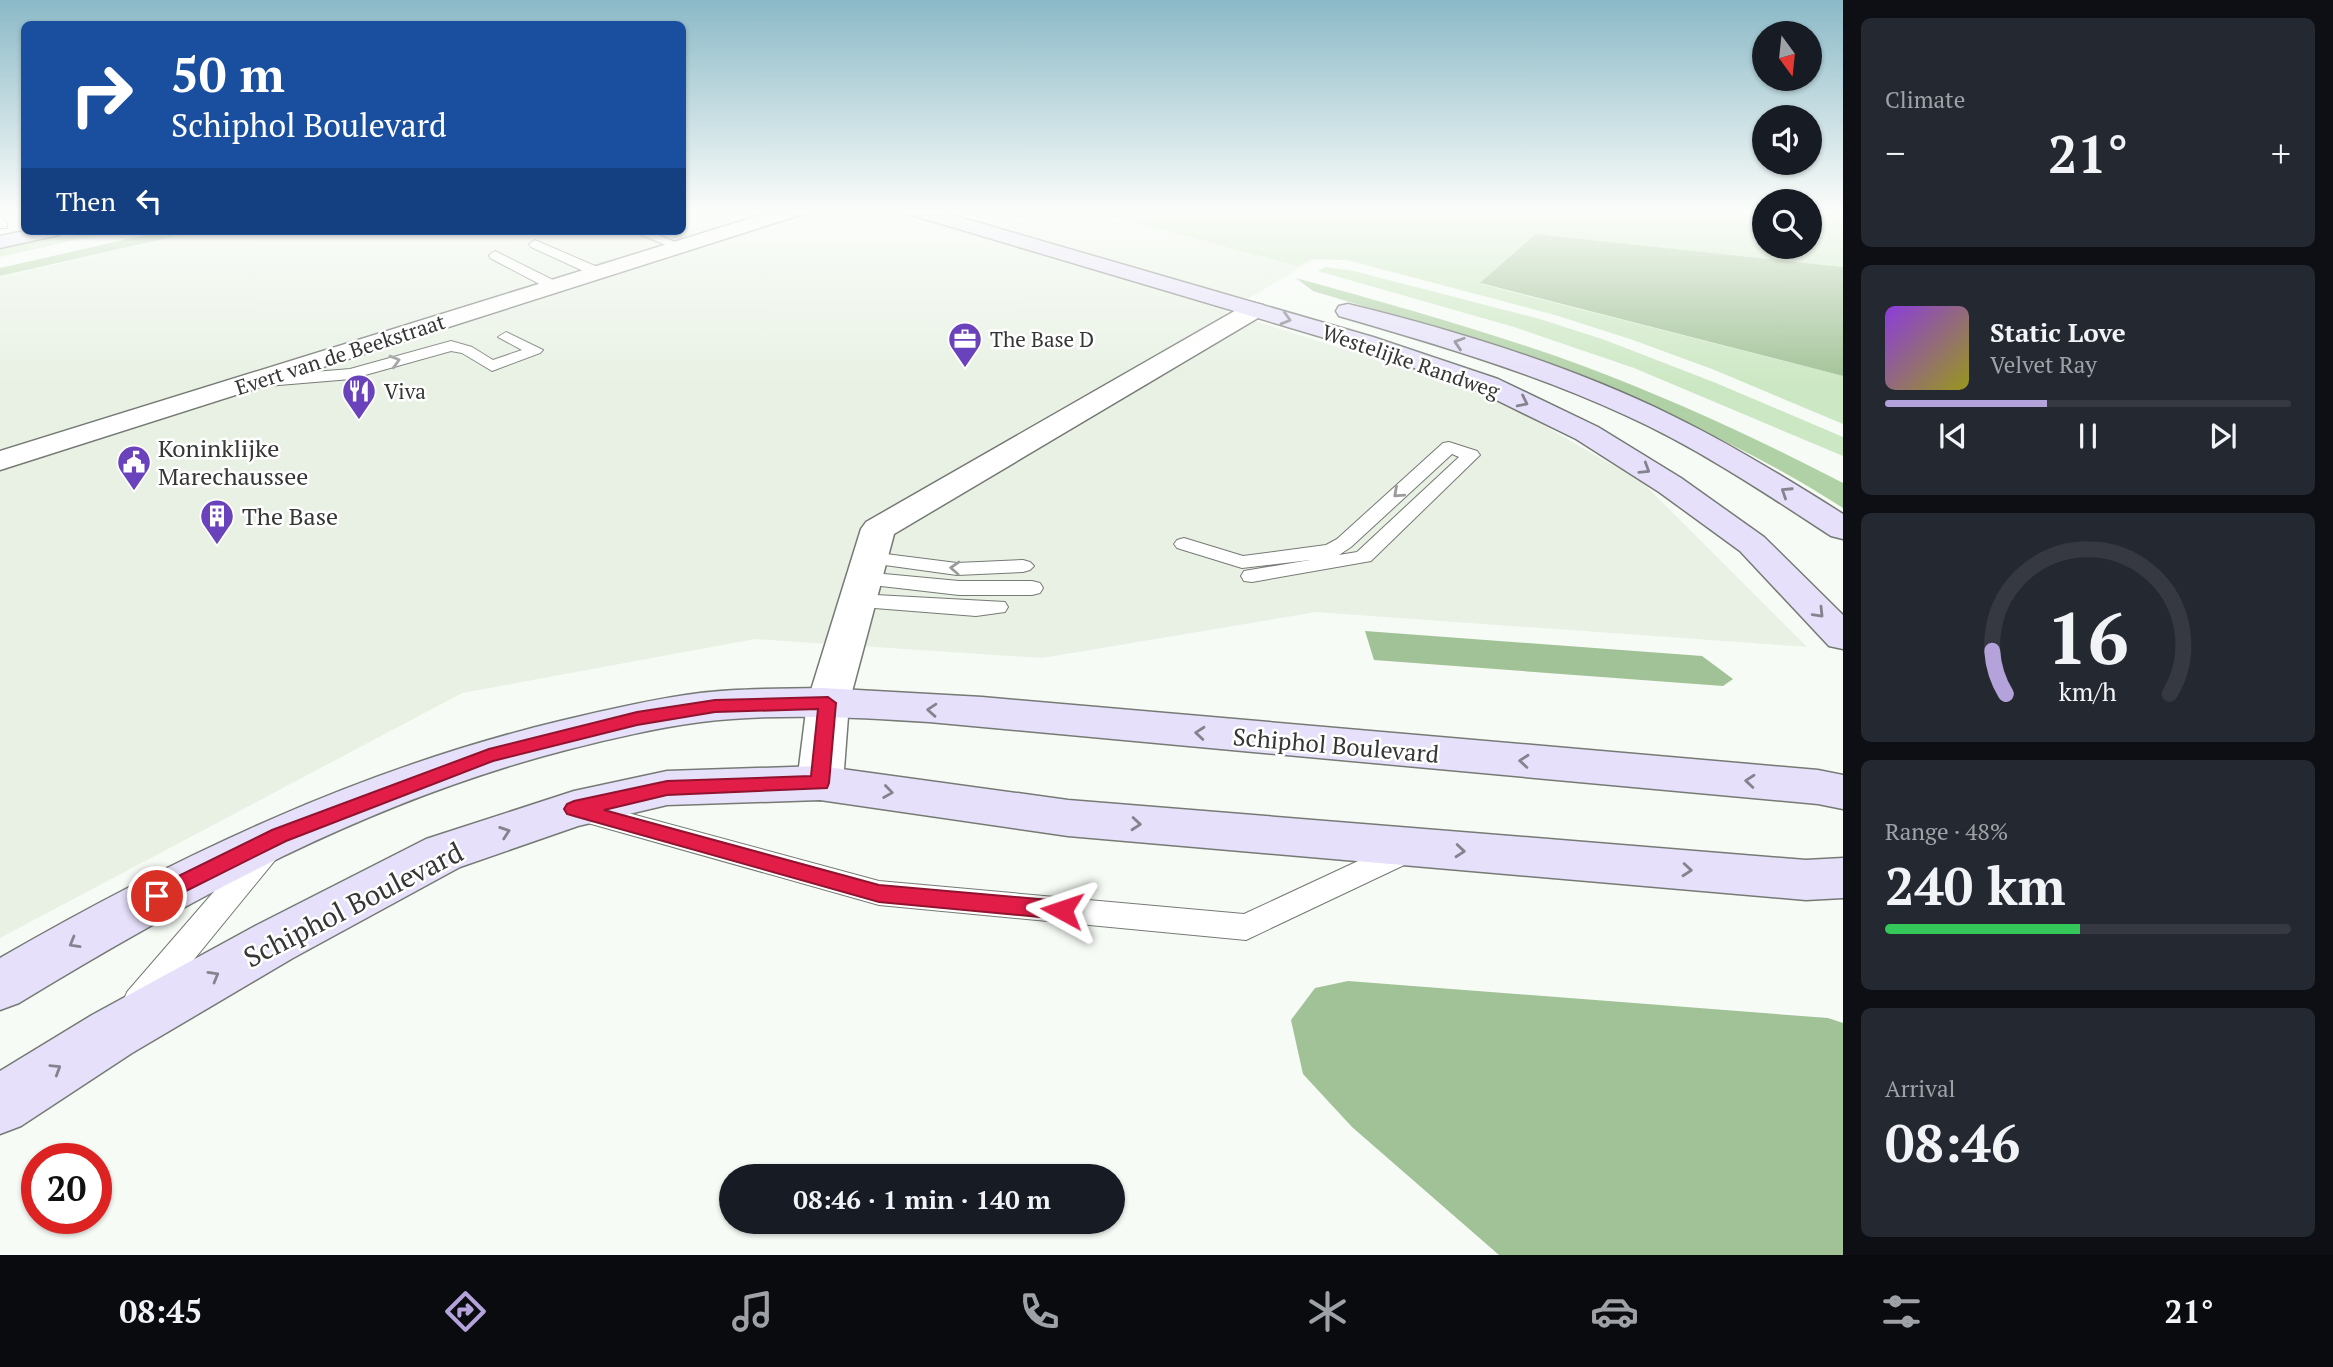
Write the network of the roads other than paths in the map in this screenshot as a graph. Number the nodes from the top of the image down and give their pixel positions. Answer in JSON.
{"nodes":[{"id":1,"x":521,"y":269,"type":"edge"},
{"id":2,"x":589,"y":269,"type":"edge"},
{"id":3,"x":608,"y":269,"type":"edge"},
{"id":4,"x":1114,"y":269,"type":"edge"},
{"id":5,"x":597,"y":272,"type":"junction"},
{"id":6,"x":554,"y":286,"type":"junction"},
{"id":7,"x":1324,"y":304,"type":"dead end"},
{"id":8,"x":1254,"y":310,"type":"junction"},
{"id":9,"x":506,"y":337,"type":"dead end"},
{"id":10,"x":467,"y":350,"type":"joint"},
{"id":11,"x":255,"y":382,"type":"junction"},
{"id":12,"x":0,"y":461,"type":"edge"},
{"id":13,"x":1843,"y":529,"type":"edge"},
{"id":14,"x":1184,"y":544,"type":"dead end"},
{"id":15,"x":1023,"y":566,"type":"dead end"},
{"id":16,"x":1252,"y":576,"type":"dead end"},
{"id":17,"x":863,"y":579,"type":"junction"},
{"id":18,"x":1032,"y":588,"type":"dead end"},
{"id":19,"x":997,"y":607,"type":"dead end"},
{"id":20,"x":1843,"y":637,"type":"edge"},
{"id":21,"x":828,"y":703,"type":"junction"},
{"id":22,"x":820,"y":783,"type":"junction"},
{"id":23,"x":1835,"y":785,"type":"edge"},
{"id":24,"x":574,"y":809,"type":"junction"},
{"id":25,"x":279,"y":835,"type":"junction"},
{"id":26,"x":1416,"y":847,"type":"junction"},
{"id":27,"x":1830,"y":885,"type":"edge"},
{"id":28,"x":0,"y":986,"type":"edge"},
{"id":29,"x":112,"y":1034,"type":"junction"},
{"id":30,"x":0,"y":1105,"type":"edge"}],
"edges":[{"from":1,"to":6,"type":"lane"},
{"from":2,"to":5,"type":"lane"},
{"from":3,"to":5,"type":"street","name":"Evert van de Beekstraat"},
{"from":4,"to":8,"type":"street","name":"Westelijke Randweg"},
{"from":5,"to":6,"type":"street","name":"Evert van de Beekstraat"},
{"from":6,"to":11,"type":"street","name":"Evert van de Beekstraat"},
{"from":13,"to":7,"type":"street","name":"Westelijke Randweg","one_way":true},
{"from":8,"to":17,"type":"street"},
{"from":8,"to":20,"type":"street","name":"Westelijke Randweg","one_way":true},
{"from":9,"to":10,"type":"lane"},
{"from":11,"to":10,"type":"lane","one_way":true},
{"from":11,"to":12,"type":"street","name":"Evert van de Beekstraat"},
{"from":16,"to":14,"type":"lane","one_way":true},
{"from":15,"to":17,"type":"lane","one_way":true},
{"from":17,"to":18,"type":"lane"},
{"from":17,"to":19,"type":"lane"},
{"from":17,"to":21,"type":"street"},
{"from":21,"to":22,"type":"street"},
{"from":23,"to":21,"type":"street","name":"Schiphol Boulevard","one_way":true},
{"from":21,"to":25,"type":"street","name":"Schiphol Boulevard"},
{"from":22,"to":24,"type":"street","name":"Schiphol Boulevard"},
{"from":22,"to":26,"type":"street","name":"Schiphol Boulevard","one_way":true},
{"from":24,"to":26,"type":"lane"},
{"from":29,"to":24,"type":"street","name":"Schiphol Boulevard","one_way":true},
{"from":25,"to":28,"type":"street","name":"Schiphol Boulevard","one_way":true},
{"from":25,"to":29,"type":"lane"},
{"from":26,"to":27,"type":"street","name":"Schiphol Boulevard","one_way":true},
{"from":30,"to":29,"type":"street","name":"Schiphol Boulevard","one_way":true}]}
